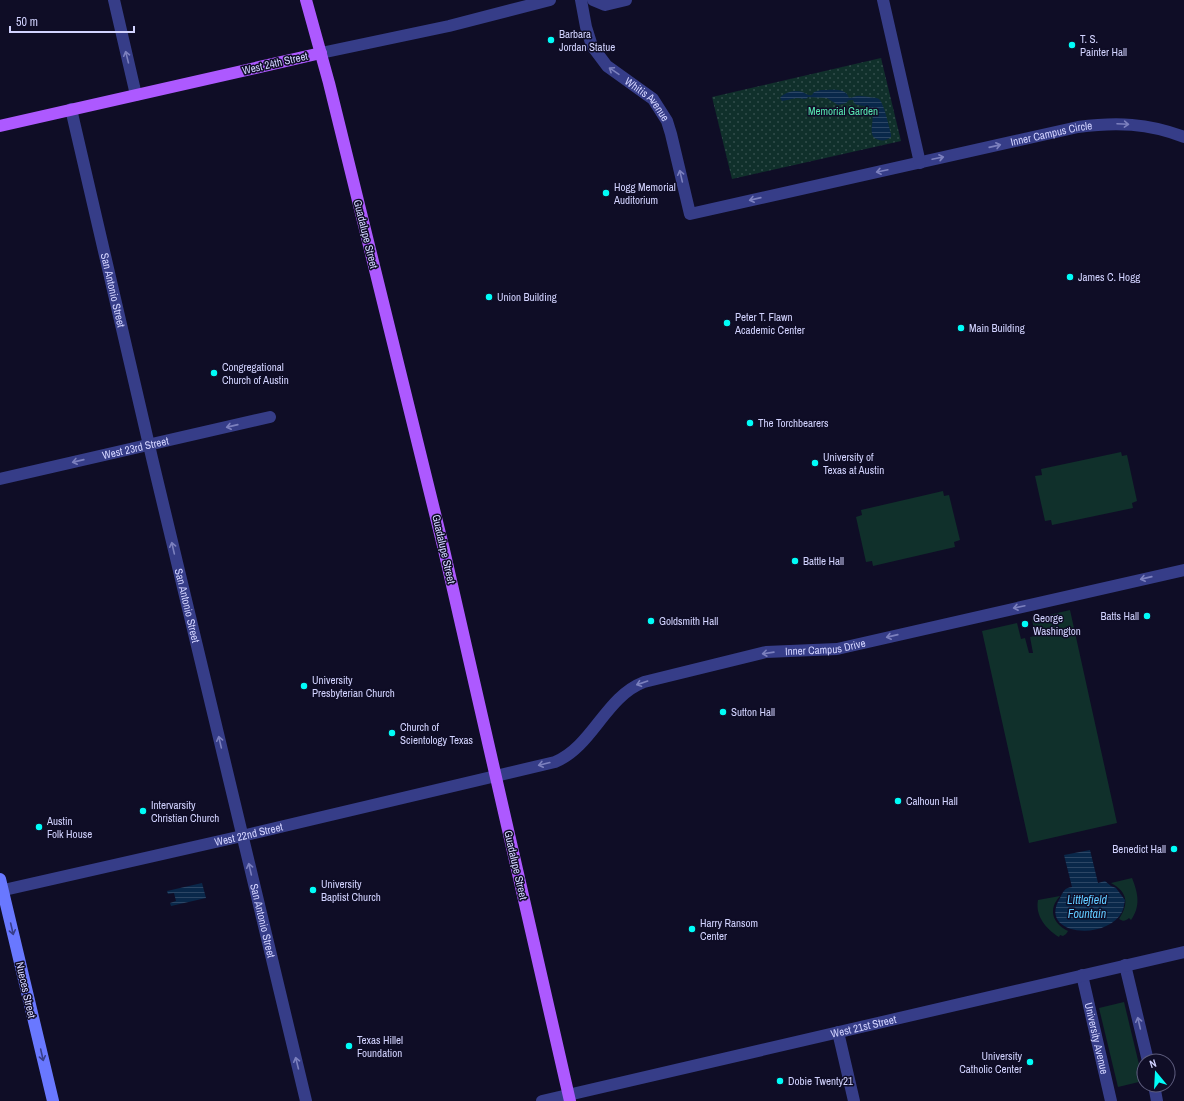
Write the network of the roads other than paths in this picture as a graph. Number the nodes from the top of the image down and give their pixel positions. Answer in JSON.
{"nodes":[{"id":1,"x":114,"y":0,"type":"edge"},
{"id":2,"x":306,"y":0,"type":"edge"},
{"id":3,"x":550,"y":0,"type":"edge"},
{"id":4,"x":581,"y":0,"type":"edge"},
{"id":5,"x":593,"y":0,"type":"edge"},
{"id":6,"x":626,"y":0,"type":"edge"},
{"id":7,"x":883,"y":0,"type":"edge"},
{"id":8,"x":321,"y":53,"type":"junction"},
{"id":9,"x":136,"y":95,"type":"junction"},
{"id":10,"x":71,"y":109,"type":"junction"},
{"id":11,"x":0,"y":126,"type":"edge"},
{"id":12,"x":1184,"y":137,"type":"edge"},
{"id":13,"x":920,"y":163,"type":"junction"},
{"id":14,"x":690,"y":214,"type":"joint"},
{"id":15,"x":270,"y":417,"type":"dead end"},
{"id":16,"x":149,"y":445,"type":"junction"},
{"id":17,"x":0,"y":479,"type":"edge"},
{"id":18,"x":1184,"y":570,"type":"edge"},
{"id":19,"x":496,"y":776,"type":"junction"},
{"id":20,"x":242,"y":836,"type":"junction"},
{"id":21,"x":1,"y":887,"type":"edge"},
{"id":22,"x":1184,"y":952,"type":"edge"},
{"id":23,"x":1125,"y":965,"type":"junction"},
{"id":24,"x":1082,"y":975,"type":"junction"},
{"id":25,"x":838,"y":1032,"type":"junction"},
{"id":26,"x":1146,"y":1053,"type":"edge"},
{"id":27,"x":569,"y":1098,"type":"edge"},
{"id":28,"x":53,"y":1101,"type":"edge"},
{"id":29,"x":306,"y":1101,"type":"edge"},
{"id":30,"x":542,"y":1101,"type":"edge"},
{"id":31,"x":854,"y":1101,"type":"edge"},
{"id":32,"x":1112,"y":1101,"type":"edge"}],
"edges":[{"from":9,"to":1,"type":"street","one_way":true},
{"from":2,"to":8,"type":"main road","name":"Guadalupe Street"},
{"from":3,"to":8,"type":"street","name":"West 24th Street"},
{"from":14,"to":4,"type":"street","name":"Whitis Avenue","one_way":true},
{"from":5,"to":6,"type":"street"},
{"from":7,"to":13,"type":"street"},
{"from":8,"to":9,"type":"main road","name":"West 24th Street"},
{"from":8,"to":19,"type":"main road","name":"Guadalupe Street"},
{"from":9,"to":10,"type":"main road","name":"West 24th Street"},
{"from":10,"to":11,"type":"main road","name":"West 24th Street"},
{"from":10,"to":16,"type":"street","name":"San Antonio Street"},
{"from":13,"to":12,"type":"street","name":"Inner Campus Circle","one_way":true},
{"from":13,"to":14,"type":"street","name":"Inner Campus Circle","one_way":true},
{"from":15,"to":16,"type":"street","name":"West 23rd Street","one_way":true},
{"from":16,"to":17,"type":"street","name":"West 23rd Street","one_way":true},
{"from":20,"to":16,"type":"street","name":"San Antonio Street","one_way":true},
{"from":18,"to":19,"type":"street","name":"Inner Campus Drive","one_way":true},
{"from":19,"to":20,"type":"street","name":"West 22nd Street"},
{"from":19,"to":27,"type":"main road","name":"Guadalupe Street"},
{"from":20,"to":21,"type":"street","name":"West 22nd Street"},
{"from":29,"to":20,"type":"street","name":"San Antonio Street","one_way":true},
{"from":21,"to":28,"type":"street","name":"Nueces Street","one_way":true},
{"from":22,"to":23,"type":"street","name":"West 21st Street"},
{"from":23,"to":24,"type":"street","name":"West 21st Street"},
{"from":26,"to":23,"type":"street","one_way":true},
{"from":24,"to":25,"type":"street","name":"West 21st Street"},
{"from":24,"to":32,"type":"street","name":"University Avenue"},
{"from":25,"to":27,"type":"street","name":"West 21st Street"},
{"from":25,"to":31,"type":"street"},
{"from":27,"to":30,"type":"street","name":"West 21st Street"}]}
